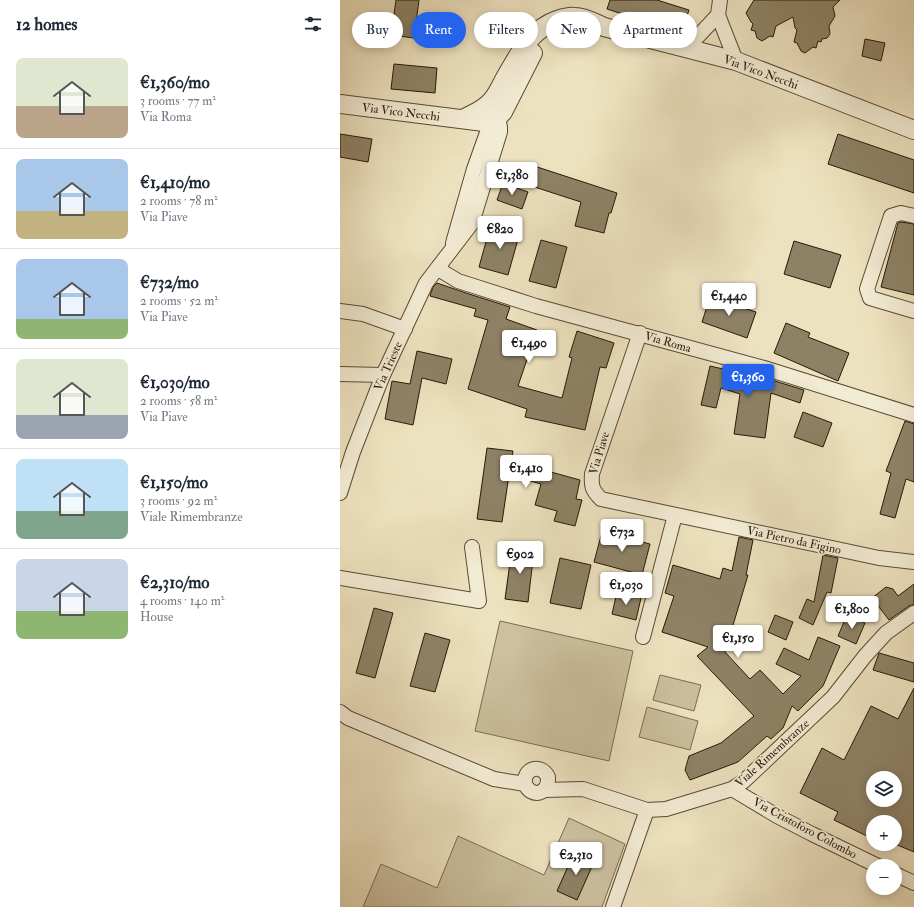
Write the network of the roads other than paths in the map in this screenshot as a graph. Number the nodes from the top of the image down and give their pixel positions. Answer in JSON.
{"nodes":[{"id":1,"x":720,"y":0,"type":"edge"},
{"id":2,"x":718,"y":15,"type":"junction"},
{"id":3,"x":604,"y":27,"type":"junction"},
{"id":4,"x":686,"y":49,"type":"junction"},
{"id":5,"x":736,"y":61,"type":"junction"},
{"id":6,"x":511,"y":68,"type":"junction"},
{"id":7,"x":340,"y":104,"type":"edge"},
{"id":8,"x":468,"y":116,"type":"junction"},
{"id":9,"x":494,"y":118,"type":"junction"},
{"id":10,"x":914,"y":130,"type":"edge"},
{"id":11,"x":914,"y":216,"type":"edge"},
{"id":12,"x":446,"y":257,"type":"junction"},
{"id":13,"x":340,"y":311,"type":"edge"},
{"id":14,"x":914,"y":311,"type":"edge"},
{"id":15,"x":405,"y":328,"type":"junction"},
{"id":16,"x":640,"y":333,"type":"junction"},
{"id":17,"x":340,"y":374,"type":"edge"},
{"id":18,"x":382,"y":375,"type":"junction"},
{"id":19,"x":914,"y":415,"type":"edge"},
{"id":20,"x":340,"y":493,"type":"edge"},
{"id":21,"x":675,"y":515,"type":"junction"},
{"id":22,"x":472,"y":547,"type":"dead end"},
{"id":23,"x":914,"y":562,"type":"edge"},
{"id":24,"x":340,"y":578,"type":"edge"},
{"id":25,"x":914,"y":613,"type":"edge"},
{"id":26,"x":643,"y":637,"type":"dead end"},
{"id":27,"x":343,"y":715,"type":"edge"},
{"id":28,"x":526,"y":779,"type":"junction"},
{"id":29,"x":546,"y":784,"type":"junction"},
{"id":30,"x":732,"y":789,"type":"junction"},
{"id":31,"x":647,"y":810,"type":"junction"},
{"id":32,"x":866,"y":860,"type":"edge"},
{"id":33,"x":902,"y":877,"type":"edge"},
{"id":34,"x":914,"y":883,"type":"edge"},
{"id":35,"x":612,"y":907,"type":"edge"}],
"edges":[{"from":1,"to":2,"type":"street"},
{"from":2,"to":4,"type":"street"},
{"from":2,"to":5,"type":"street"},
{"from":3,"to":4,"type":"street","name":"Via Vico Necchi"},
{"from":3,"to":6,"type":"street","name":"Via Vico Necchi"},
{"from":3,"to":9,"type":"street","name":"Via Vico Necchi"},
{"from":4,"to":5,"type":"street","name":"Via Vico Necchi"},
{"from":5,"to":10,"type":"street","name":"Via Vico Necchi"},
{"from":6,"to":8,"type":"street","name":"Via Vico Necchi"},
{"from":6,"to":9,"type":"street","name":"Via Vico Necchi"},
{"from":7,"to":8,"type":"street","name":"Via Vico Necchi"},
{"from":8,"to":9,"type":"street","name":"Via Vico Necchi"},
{"from":9,"to":12,"type":"street","name":"Via Trieste"},
{"from":11,"to":14,"type":"street"},
{"from":12,"to":15,"type":"street","name":"Via Trieste"},
{"from":12,"to":16,"type":"street","name":"Via Roma"},
{"from":13,"to":15,"type":"street"},
{"from":15,"to":18,"type":"street","name":"Via Trieste"},
{"from":16,"to":19,"type":"street","name":"Via Roma"},
{"from":16,"to":21,"type":"street","name":"Via Piave"},
{"from":17,"to":18,"type":"street"},
{"from":18,"to":20,"type":"street","name":"Via Trieste"},
{"from":21,"to":23,"type":"street","name":"Via Pietro da Figino"},
{"from":21,"to":26,"type":"street"},
{"from":22,"to":24,"type":"street"},
{"from":25,"to":30,"type":"street","name":"Viale Rimembranze"},
{"from":27,"to":28,"type":"street"},
{"from":28,"to":29,"type":"street"},
{"from":28,"to":29,"type":"street"},
{"from":29,"to":31,"type":"street","name":"Viale Rimembranze"},
{"from":30,"to":31,"type":"street","name":"Viale Rimembranze"},
{"from":30,"to":32,"type":"street","name":"Via Cristoforo Colombo"},
{"from":31,"to":35,"type":"street"},
{"from":33,"to":34,"type":"street"}]}
